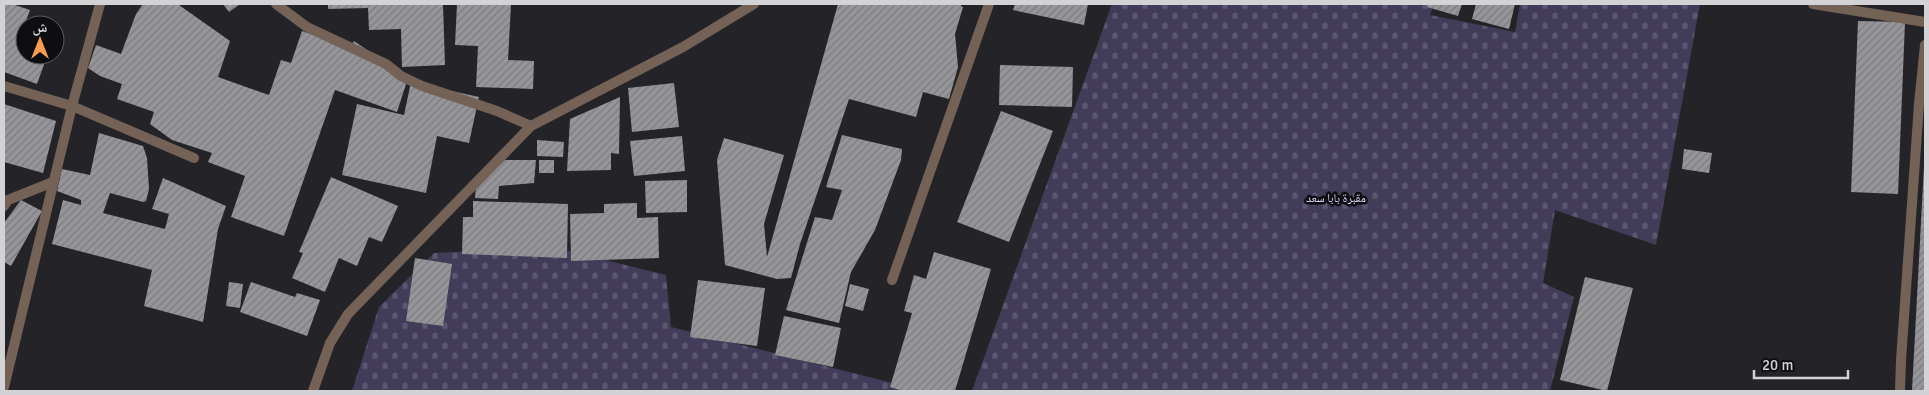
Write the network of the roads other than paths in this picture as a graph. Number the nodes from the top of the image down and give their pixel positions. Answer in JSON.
{"nodes":[{"id":1,"x":100,"y":4,"type":"edge"},
{"id":2,"x":276,"y":4,"type":"edge"},
{"id":3,"x":754,"y":4,"type":"edge"},
{"id":4,"x":989,"y":4,"type":"edge"},
{"id":5,"x":1813,"y":4,"type":"edge"},
{"id":6,"x":1826,"y":5,"type":"edge"},
{"id":7,"x":1925,"y":22,"type":"edge"},
{"id":8,"x":1925,"y":45,"type":"edge"},
{"id":9,"x":4,"y":86,"type":"edge"},
{"id":10,"x":1922,"y":105,"type":"edge"},
{"id":11,"x":72,"y":106,"type":"junction"},
{"id":12,"x":530,"y":126,"type":"junction"},
{"id":13,"x":194,"y":158,"type":"dead end"},
{"id":14,"x":53,"y":182,"type":"junction"},
{"id":15,"x":4,"y":206,"type":"edge"},
{"id":16,"x":892,"y":280,"type":"dead end"},
{"id":17,"x":4,"y":387,"type":"edge"},
{"id":18,"x":313,"y":391,"type":"edge"},
{"id":19,"x":1900,"y":391,"type":"edge"}],
"edges":[{"from":1,"to":11,"type":"street"},
{"from":2,"to":12,"type":"street"},
{"from":3,"to":12,"type":"street"},
{"from":4,"to":16,"type":"street"},
{"from":5,"to":6,"type":"street"},
{"from":6,"to":7,"type":"street"},
{"from":8,"to":10,"type":"street"},
{"from":9,"to":11,"type":"street"},
{"from":10,"to":19,"type":"street"},
{"from":11,"to":13,"type":"street"},
{"from":11,"to":14,"type":"street"},
{"from":12,"to":18,"type":"street"},
{"from":14,"to":15,"type":"street"},
{"from":14,"to":17,"type":"street"}]}
